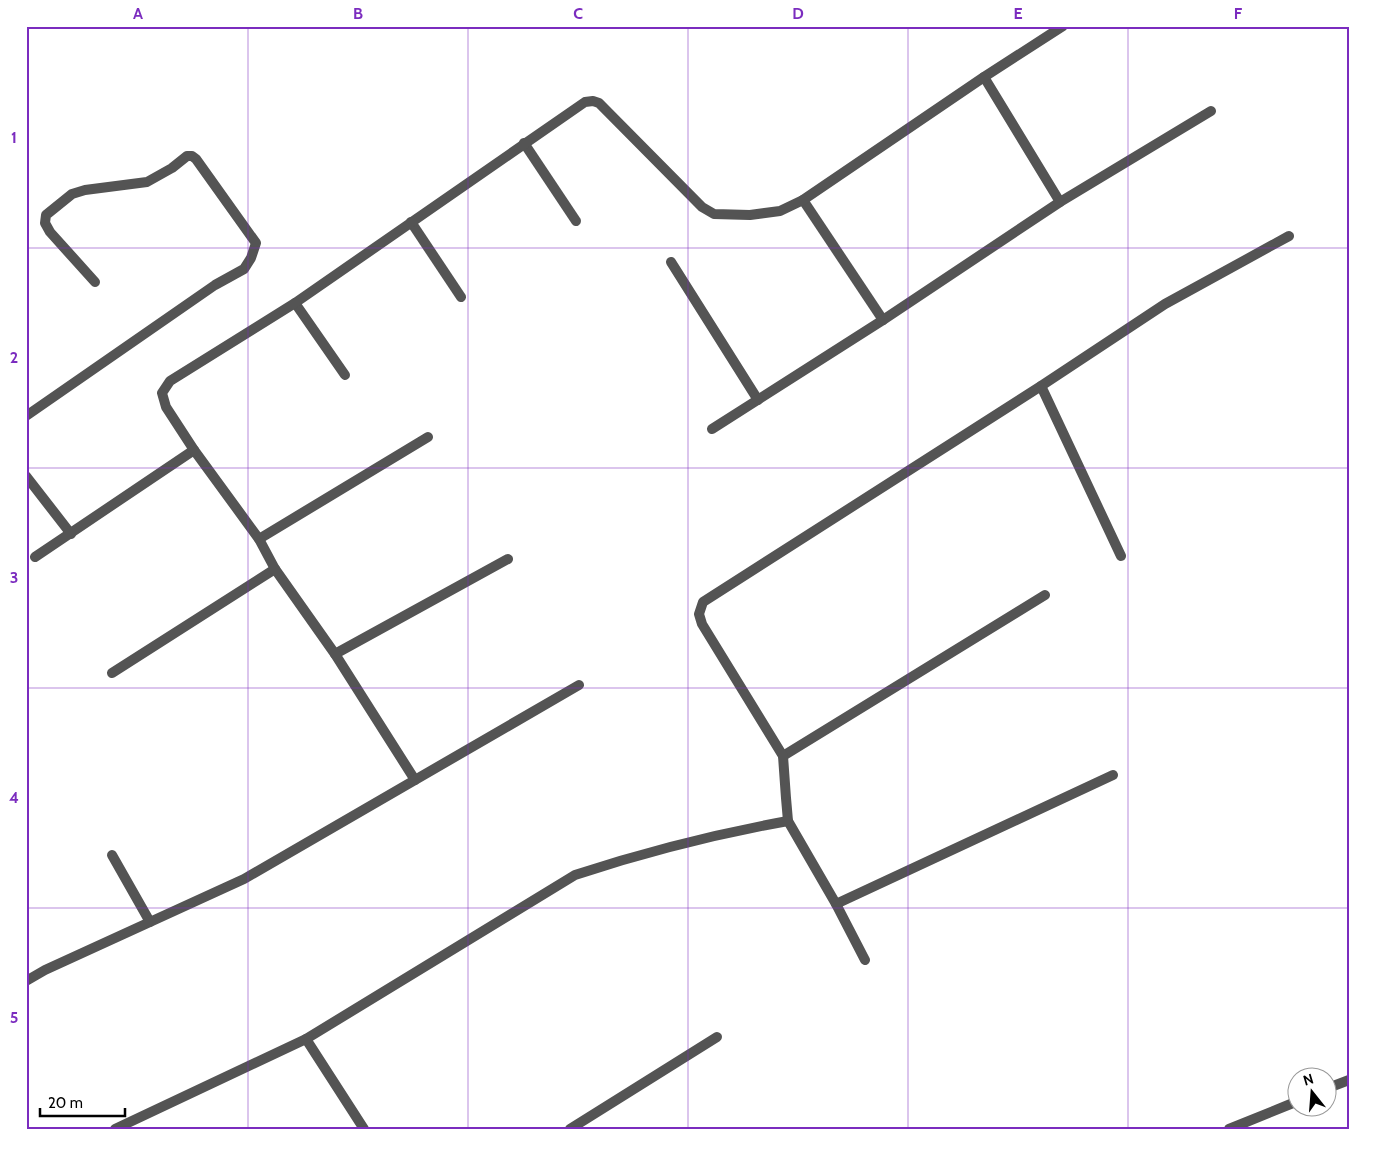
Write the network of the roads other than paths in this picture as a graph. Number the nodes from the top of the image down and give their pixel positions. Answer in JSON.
{"nodes":[{"id":1,"x":1063,"y":26,"type":"edge"},
{"id":2,"x":984,"y":77,"type":"junction"},
{"id":3,"x":1211,"y":111,"type":"dead end"},
{"id":4,"x":524,"y":143,"type":"junction"},
{"id":5,"x":803,"y":200,"type":"junction"},
{"id":6,"x":1060,"y":202,"type":"junction"},
{"id":7,"x":576,"y":221,"type":"dead end"},
{"id":8,"x":411,"y":222,"type":"junction"},
{"id":9,"x":1289,"y":236,"type":"dead end"},
{"id":10,"x":671,"y":262,"type":"dead end"},
{"id":11,"x":95,"y":282,"type":"dead end"},
{"id":12,"x":461,"y":297,"type":"dead end"},
{"id":13,"x":295,"y":303,"type":"junction"},
{"id":14,"x":883,"y":320,"type":"junction"},
{"id":15,"x":344,"y":375,"type":"dead end"},
{"id":16,"x":1041,"y":386,"type":"junction"},
{"id":17,"x":758,"y":400,"type":"junction"},
{"id":18,"x":26,"y":416,"type":"edge"},
{"id":19,"x":712,"y":429,"type":"dead end"},
{"id":20,"x":428,"y":437,"type":"dead end"},
{"id":21,"x":194,"y":450,"type":"junction"},
{"id":22,"x":26,"y":476,"type":"edge"},
{"id":23,"x":71,"y":534,"type":"junction"},
{"id":24,"x":260,"y":539,"type":"junction"},
{"id":25,"x":1121,"y":556,"type":"dead end"},
{"id":26,"x":35,"y":557,"type":"dead end"},
{"id":27,"x":508,"y":559,"type":"dead end"},
{"id":28,"x":275,"y":570,"type":"junction"},
{"id":29,"x":1045,"y":595,"type":"dead end"},
{"id":30,"x":335,"y":654,"type":"junction"},
{"id":31,"x":112,"y":673,"type":"dead end"},
{"id":32,"x":579,"y":685,"type":"dead end"},
{"id":33,"x":783,"y":756,"type":"junction"},
{"id":34,"x":1113,"y":775,"type":"dead end"},
{"id":35,"x":415,"y":780,"type":"junction"},
{"id":36,"x":788,"y":821,"type":"junction"},
{"id":37,"x":112,"y":855,"type":"dead end"},
{"id":38,"x":836,"y":904,"type":"junction"},
{"id":39,"x":150,"y":922,"type":"junction"},
{"id":40,"x":866,"y":960,"type":"dead end"},
{"id":41,"x":26,"y":981,"type":"edge"},
{"id":42,"x":717,"y":1037,"type":"dead end"},
{"id":43,"x":306,"y":1039,"type":"junction"},
{"id":44,"x":1288,"y":1105,"type":"edge"},
{"id":45,"x":115,"y":1129,"type":"edge"},
{"id":46,"x":364,"y":1129,"type":"edge"},
{"id":47,"x":570,"y":1129,"type":"edge"},
{"id":48,"x":1229,"y":1129,"type":"edge"}],
"edges":[{"from":1,"to":2,"type":"street"},
{"from":2,"to":5,"type":"street"},
{"from":2,"to":6,"type":"street"},
{"from":3,"to":6,"type":"street"},
{"from":4,"to":5,"type":"street"},
{"from":4,"to":7,"type":"street"},
{"from":4,"to":8,"type":"street"},
{"from":5,"to":14,"type":"street"},
{"from":6,"to":14,"type":"street"},
{"from":8,"to":12,"type":"street"},
{"from":8,"to":13,"type":"street"},
{"from":9,"to":16,"type":"street"},
{"from":10,"to":17,"type":"street"},
{"from":11,"to":18,"type":"street"},
{"from":13,"to":15,"type":"street"},
{"from":13,"to":21,"type":"street"},
{"from":14,"to":17,"type":"street"},
{"from":16,"to":25,"type":"street"},
{"from":16,"to":33,"type":"street"},
{"from":17,"to":19,"type":"street"},
{"from":20,"to":24,"type":"street"},
{"from":21,"to":23,"type":"street"},
{"from":21,"to":24,"type":"street"},
{"from":22,"to":23,"type":"street"},
{"from":23,"to":26,"type":"street"},
{"from":24,"to":28,"type":"street"},
{"from":27,"to":30,"type":"street"},
{"from":28,"to":30,"type":"street"},
{"from":28,"to":31,"type":"street"},
{"from":29,"to":33,"type":"street"},
{"from":30,"to":35,"type":"street"},
{"from":32,"to":35,"type":"street"},
{"from":33,"to":36,"type":"street"},
{"from":34,"to":38,"type":"street"},
{"from":35,"to":39,"type":"street"},
{"from":36,"to":38,"type":"street"},
{"from":36,"to":43,"type":"street"},
{"from":37,"to":39,"type":"street"},
{"from":38,"to":40,"type":"street"},
{"from":39,"to":41,"type":"street"},
{"from":42,"to":47,"type":"street"},
{"from":43,"to":45,"type":"street"},
{"from":43,"to":46,"type":"street"},
{"from":44,"to":48,"type":"street"}]}
